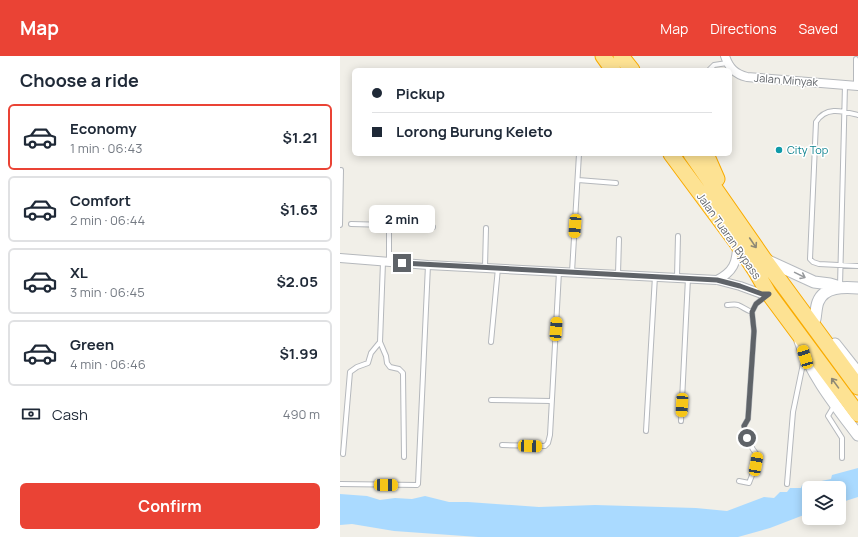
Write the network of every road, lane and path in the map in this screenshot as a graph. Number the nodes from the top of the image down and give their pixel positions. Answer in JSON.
{"nodes":[{"id":1,"x":596,"y":56,"type":"edge"},
{"id":2,"x":603,"y":56,"type":"edge"},
{"id":3,"x":856,"y":59,"type":"dead end"},
{"id":4,"x":729,"y":65,"type":"edge"},
{"id":5,"x":602,"y":68,"type":"edge"},
{"id":6,"x":612,"y":68,"type":"edge"},
{"id":7,"x":711,"y":68,"type":"edge"},
{"id":8,"x":732,"y":68,"type":"edge"},
{"id":9,"x":846,"y":85,"type":"junction"},
{"id":10,"x":857,"y":86,"type":"edge"},
{"id":11,"x":845,"y":112,"type":"junction"},
{"id":12,"x":858,"y":114,"type":"edge"},
{"id":13,"x":579,"y":156,"type":"edge"},
{"id":14,"x":672,"y":156,"type":"edge"},
{"id":15,"x":683,"y":156,"type":"edge"},
{"id":16,"x":692,"y":156,"type":"edge"},
{"id":17,"x":707,"y":156,"type":"edge"},
{"id":18,"x":341,"y":170,"type":"dead end"},
{"id":19,"x":578,"y":180,"type":"junction"},
{"id":20,"x":616,"y":183,"type":"dead end"},
{"id":21,"x":726,"y":203,"type":"junction"},
{"id":22,"x":351,"y":224,"type":"dead end"},
{"id":23,"x":340,"y":225,"type":"edge"},
{"id":24,"x":389,"y":225,"type":"junction"},
{"id":25,"x":433,"y":226,"type":"dead end"},
{"id":26,"x":486,"y":228,"type":"dead end"},
{"id":27,"x":678,"y":236,"type":"dead end"},
{"id":28,"x":619,"y":239,"type":"dead end"},
{"id":29,"x":737,"y":243,"type":"junction"},
{"id":30,"x":340,"y":258,"type":"edge"},
{"id":31,"x":764,"y":259,"type":"junction"},
{"id":32,"x":386,"y":261,"type":"junction"},
{"id":33,"x":840,"y":264,"type":"junction"},
{"id":34,"x":428,"y":265,"type":"junction"},
{"id":35,"x":858,"y":266,"type":"edge"},
{"id":36,"x":485,"y":267,"type":"junction"},
{"id":37,"x":498,"y":268,"type":"junction"},
{"id":38,"x":559,"y":271,"type":"junction"},
{"id":39,"x":572,"y":272,"type":"junction"},
{"id":40,"x":618,"y":274,"type":"junction"},
{"id":41,"x":655,"y":276,"type":"junction"},
{"id":42,"x":677,"y":277,"type":"junction"},
{"id":43,"x":688,"y":278,"type":"junction"},
{"id":44,"x":717,"y":280,"type":"junction"},
{"id":45,"x":840,"y":287,"type":"junction"},
{"id":46,"x":858,"y":288,"type":"edge"},
{"id":47,"x":769,"y":294,"type":"junction"},
{"id":48,"x":727,"y":304,"type":"dead end"},
{"id":49,"x":752,"y":312,"type":"junction"},
{"id":50,"x":815,"y":319,"type":"junction"},
{"id":51,"x":798,"y":333,"type":"junction"},
{"id":52,"x":380,"y":342,"type":"junction"},
{"id":53,"x":491,"y":342,"type":"dead end"},
{"id":54,"x":805,"y":357,"type":"junction"},
{"id":55,"x":858,"y":373,"type":"edge"},
{"id":56,"x":858,"y":387,"type":"edge"},
{"id":57,"x":491,"y":400,"type":"dead end"},
{"id":58,"x":551,"y":401,"type":"junction"},
{"id":59,"x":835,"y":404,"type":"junction"},
{"id":60,"x":858,"y":414,"type":"edge"},
{"id":61,"x":681,"y":421,"type":"dead end"},
{"id":62,"x":646,"y":431,"type":"dead end"},
{"id":63,"x":858,"y":435,"type":"edge"},
{"id":64,"x":502,"y":445,"type":"dead end"},
{"id":65,"x":343,"y":454,"type":"dead end"},
{"id":66,"x":404,"y":457,"type":"dead end"},
{"id":67,"x":842,"y":458,"type":"dead end"},
{"id":68,"x":739,"y":481,"type":"dead end"},
{"id":69,"x":340,"y":484,"type":"edge"},
{"id":70,"x":787,"y":484,"type":"dead end"}],
"edges":[{"from":1,"to":5,"type":"highway"},
{"from":2,"to":6,"type":"highway"},
{"from":3,"to":10,"type":"lane"},
{"from":4,"to":7,"type":"lane"},
{"from":8,"to":9,"type":"street","name":"Jalan Minyak"},
{"from":9,"to":10,"type":"street","name":"Jalan Minyak"},
{"from":9,"to":11,"type":"lane"},
{"from":11,"to":12,"type":"lane"},
{"from":11,"to":33,"type":"lane"},
{"from":11,"to":33,"type":"lane"},
{"from":13,"to":19,"type":"lane"},
{"from":14,"to":29,"type":"highway","name":"Jalan Tuaran Bypass"},
{"from":15,"to":29,"type":"highway"},
{"from":16,"to":21,"type":"highway","name":"Jalan Tuaran Bypass"},
{"from":17,"to":21,"type":"highway"},
{"from":18,"to":23,"type":"lane"},
{"from":19,"to":20,"type":"lane"},
{"from":19,"to":39,"type":"lane"},
{"from":21,"to":31,"type":"highway","name":"Jalan Tuaran Bypass","one_way":true},
{"from":22,"to":24,"type":"lane"},
{"from":24,"to":25,"type":"lane"},
{"from":24,"to":32,"type":"lane"},
{"from":26,"to":36,"type":"lane"},
{"from":27,"to":42,"type":"lane"},
{"from":28,"to":40,"type":"lane"},
{"from":29,"to":44,"type":"street"},
{"from":29,"to":47,"type":"highway","name":"Jalan Tuaran Bypass"},
{"from":30,"to":32,"type":"street"},
{"from":31,"to":45,"type":"street","one_way":true},
{"from":31,"to":50,"type":"street"},
{"from":31,"to":56,"type":"highway","name":"Jalan Tuaran Bypass"},
{"from":32,"to":34,"type":"street"},
{"from":32,"to":52,"type":"lane"},
{"from":33,"to":35,"type":"lane"},
{"from":33,"to":45,"type":"lane"},
{"from":34,"to":36,"type":"street"},
{"from":34,"to":69,"type":"lane"},
{"from":36,"to":37,"type":"street"},
{"from":37,"to":38,"type":"street"},
{"from":37,"to":53,"type":"lane"},
{"from":38,"to":39,"type":"street"},
{"from":38,"to":58,"type":"lane"},
{"from":39,"to":40,"type":"street"},
{"from":40,"to":41,"type":"street"},
{"from":41,"to":42,"type":"street"},
{"from":41,"to":62,"type":"lane"},
{"from":42,"to":43,"type":"street"},
{"from":43,"to":44,"type":"street"},
{"from":43,"to":61,"type":"lane"},
{"from":44,"to":47,"type":"street"},
{"from":45,"to":46,"type":"street"},
{"from":45,"to":50,"type":"street"},
{"from":47,"to":49,"type":"lane"},
{"from":47,"to":51,"type":"highway","name":"Jalan Tuaran Bypass"},
{"from":48,"to":49,"type":"lane"},
{"from":49,"to":68,"type":"lane"},
{"from":50,"to":55,"type":"street"},
{"from":51,"to":54,"type":"street"},
{"from":60,"to":51,"type":"highway","name":"Jalan Tuaran Bypass","one_way":true},
{"from":52,"to":65,"type":"lane"},
{"from":52,"to":66,"type":"lane"},
{"from":54,"to":59,"type":"street"},
{"from":54,"to":70,"type":"lane"},
{"from":57,"to":58,"type":"lane"},
{"from":58,"to":64,"type":"lane"},
{"from":59,"to":63,"type":"street"},
{"from":59,"to":67,"type":"lane"}]}
